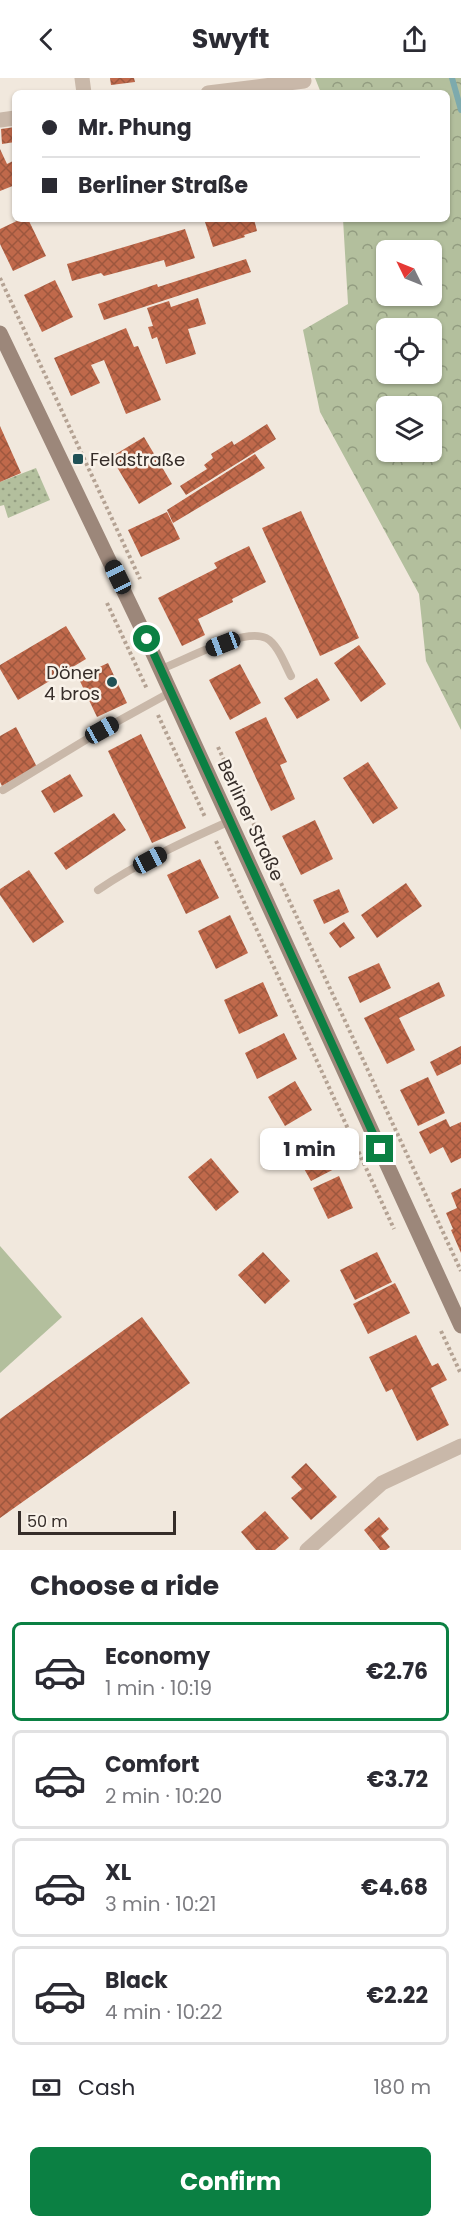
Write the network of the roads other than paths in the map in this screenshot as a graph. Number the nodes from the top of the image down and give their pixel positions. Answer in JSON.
{"nodes":[{"id":1,"x":304,"y":81,"type":"dead end"},
{"id":2,"x":232,"y":90,"type":"edge"},
{"id":3,"x":0,"y":333,"type":"edge"},
{"id":4,"x":161,"y":669,"type":"junction"},
{"id":5,"x":291,"y":676,"type":"dead end"},
{"id":6,"x":171,"y":692,"type":"junction"},
{"id":7,"x":3,"y":790,"type":"dead end"},
{"id":8,"x":230,"y":821,"type":"junction"},
{"id":9,"x":98,"y":890,"type":"dead end"},
{"id":10,"x":459,"y":1316,"type":"edge"},
{"id":11,"x":461,"y":1446,"type":"edge"},
{"id":12,"x":307,"y":1550,"type":"edge"}],
"edges":[{"from":1,"to":2,"type":"street"},
{"from":3,"to":4,"type":"street","name":"Berliner Straße"},
{"from":4,"to":5,"type":"lane"},
{"from":4,"to":6,"type":"street","name":"Berliner Straße"},
{"from":6,"to":7,"type":"lane"},
{"from":6,"to":8,"type":"street","name":"Berliner Straße"},
{"from":8,"to":9,"type":"lane"},
{"from":8,"to":10,"type":"street","name":"Berliner Straße"},
{"from":11,"to":12,"type":"street"}]}
